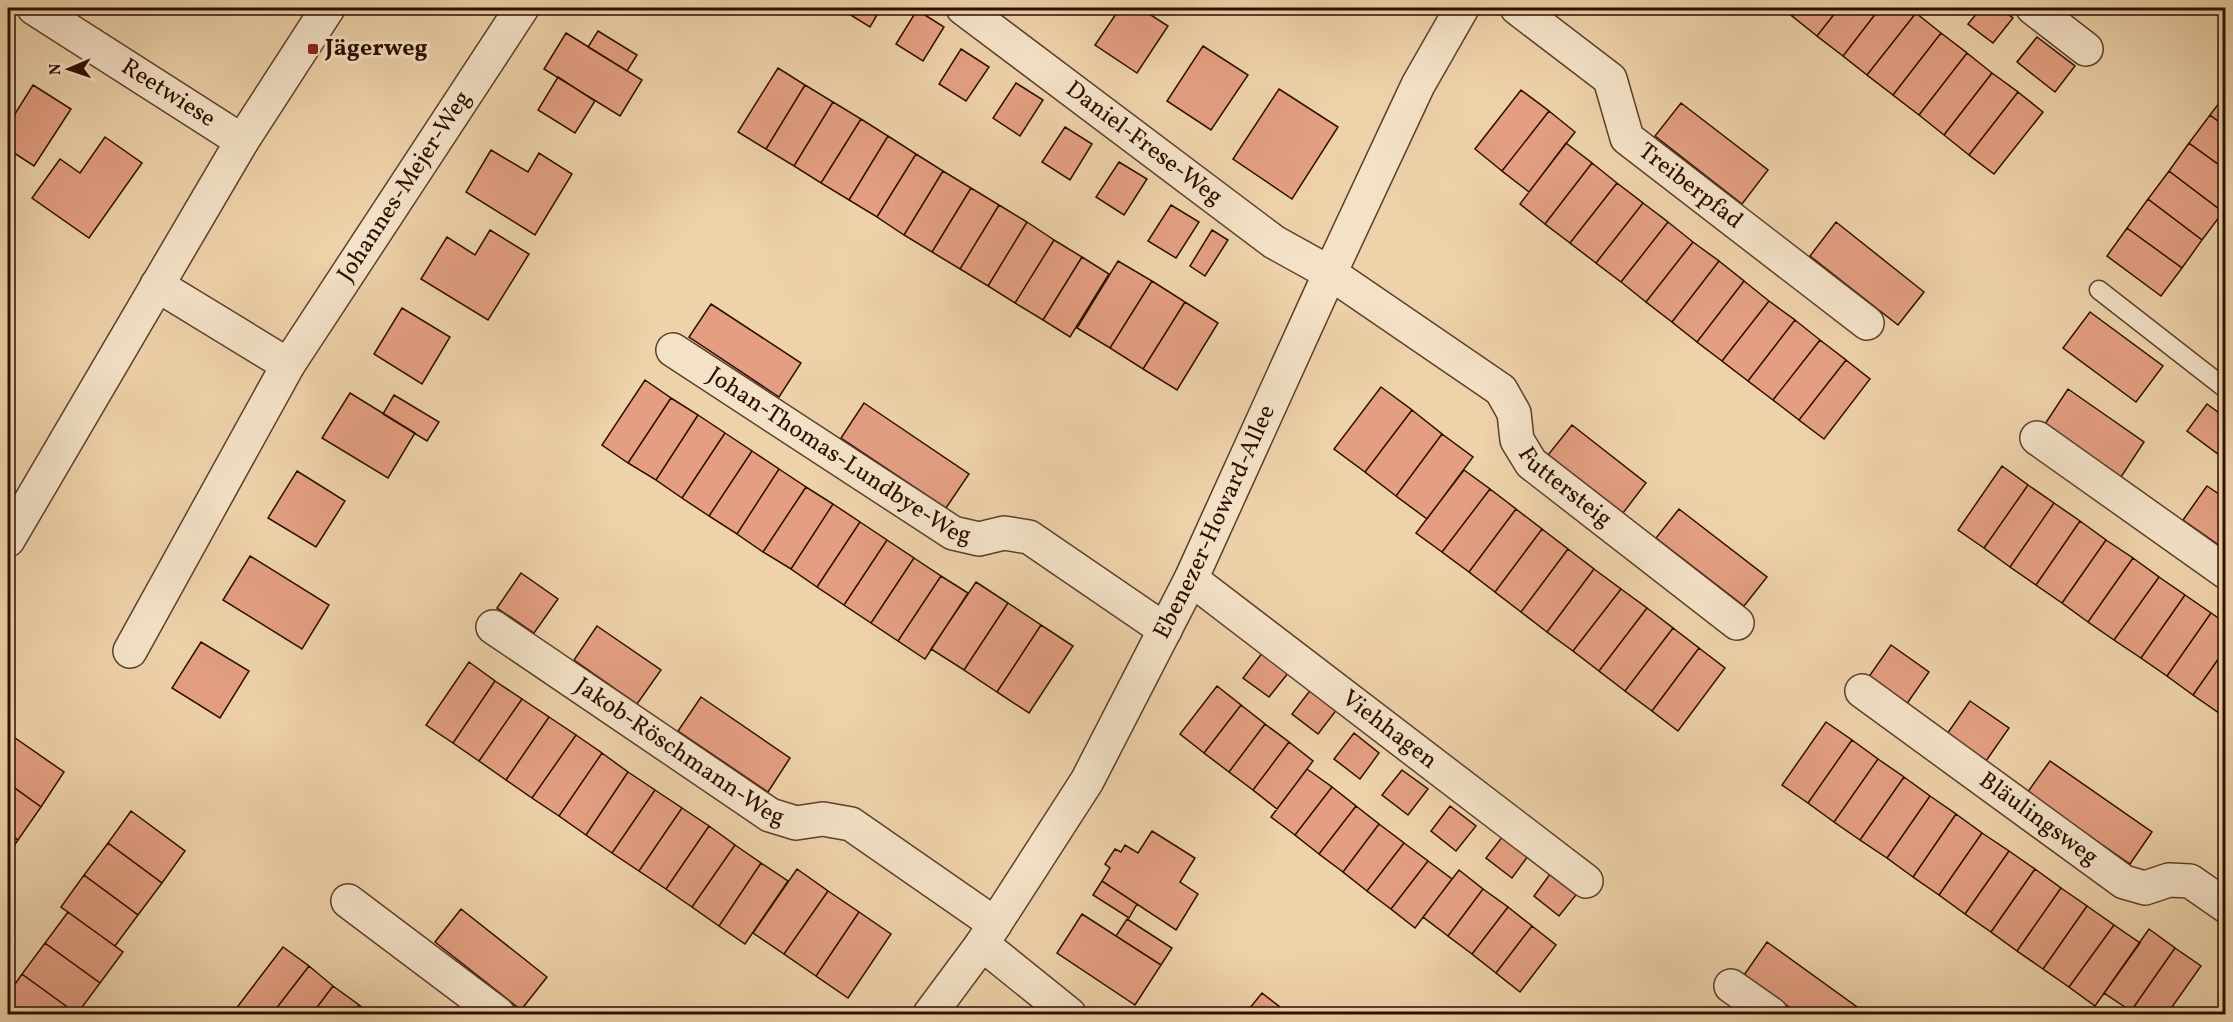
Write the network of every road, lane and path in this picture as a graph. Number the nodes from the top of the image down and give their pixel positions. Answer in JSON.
{"nodes":[{"id":1,"x":34,"y":8,"type":"edge"},
{"id":2,"x":328,"y":8,"type":"edge"},
{"id":3,"x":522,"y":8,"type":"edge"},
{"id":4,"x":963,"y":8,"type":"edge"},
{"id":5,"x":1462,"y":8,"type":"edge"},
{"id":6,"x":1517,"y":8,"type":"edge"},
{"id":7,"x":2032,"y":8,"type":"edge"},
{"id":8,"x":2085,"y":49,"type":"dead end"},
{"id":9,"x":242,"y":141,"type":"junction"},
{"id":10,"x":1330,"y":273,"type":"junction"},
{"id":11,"x":157,"y":285,"type":"junction"},
{"id":12,"x":2099,"y":290,"type":"dead end"},
{"id":13,"x":1867,"y":323,"type":"dead end"},
{"id":14,"x":673,"y":350,"type":"dead end"},
{"id":15,"x":288,"y":365,"type":"junction"},
{"id":16,"x":2226,"y":389,"type":"edge"},
{"id":17,"x":2037,"y":438,"type":"dead end"},
{"id":18,"x":8,"y":540,"type":"edge"},
{"id":19,"x":2226,"y":572,"type":"edge"},
{"id":20,"x":1191,"y":579,"type":"junction"},
{"id":21,"x":1737,"y":623,"type":"dead end"},
{"id":22,"x":494,"y":627,"type":"dead end"},
{"id":23,"x":1165,"y":630,"type":"junction"},
{"id":24,"x":130,"y":651,"type":"dead end"},
{"id":25,"x":1862,"y":691,"type":"dead end"},
{"id":26,"x":1586,"y":881,"type":"dead end"},
{"id":27,"x":348,"y":901,"type":"dead end"},
{"id":28,"x":2226,"y":906,"type":"edge"},
{"id":29,"x":988,"y":934,"type":"junction"},
{"id":30,"x":1731,"y":986,"type":"dead end"},
{"id":31,"x":498,"y":1014,"type":"edge"},
{"id":32,"x":930,"y":1014,"type":"edge"},
{"id":33,"x":1069,"y":1014,"type":"edge"},
{"id":34,"x":1771,"y":1014,"type":"edge"}],
"edges":[{"from":1,"to":9,"type":"street","name":"Reetwiese"},
{"from":2,"to":9,"type":"street"},
{"from":3,"to":15,"type":"street","name":"Johannes-Mejer-Weg"},
{"from":4,"to":10,"type":"street","name":"Daniel-Frese-Weg"},
{"from":5,"to":10,"type":"street","name":"Ebenezer-Howard-Allee"},
{"from":6,"to":13,"type":"street","name":"Treiberpfad"},
{"from":7,"to":8,"type":"street"},
{"from":9,"to":11,"type":"street"},
{"from":10,"to":20,"type":"street","name":"Ebenezer-Howard-Allee"},
{"from":10,"to":21,"type":"street","name":"Futtersteig"},
{"from":11,"to":15,"type":"street"},
{"from":11,"to":18,"type":"street"},
{"from":12,"to":16,"type":"lane"},
{"from":14,"to":23,"type":"street","name":"Johan-Thomas-Lundbye-Weg"},
{"from":15,"to":24,"type":"street","name":"Johannes-Mejer-Weg"},
{"from":17,"to":19,"type":"street"},
{"from":20,"to":23,"type":"street","name":"Ebenezer-Howard-Allee"},
{"from":20,"to":26,"type":"street","name":"Viehhagen"},
{"from":22,"to":29,"type":"street","name":"Jakob-Röschmann-Weg"},
{"from":23,"to":29,"type":"street","name":"Ebenezer-Howard-Allee"},
{"from":25,"to":28,"type":"street","name":"Bläulingsweg"},
{"from":27,"to":31,"type":"street"},
{"from":29,"to":32,"type":"street","name":"Ebenezer-Howard-Allee"},
{"from":29,"to":33,"type":"street","name":"Jakob-Röschmann-Weg"},
{"from":30,"to":34,"type":"street"}]}
